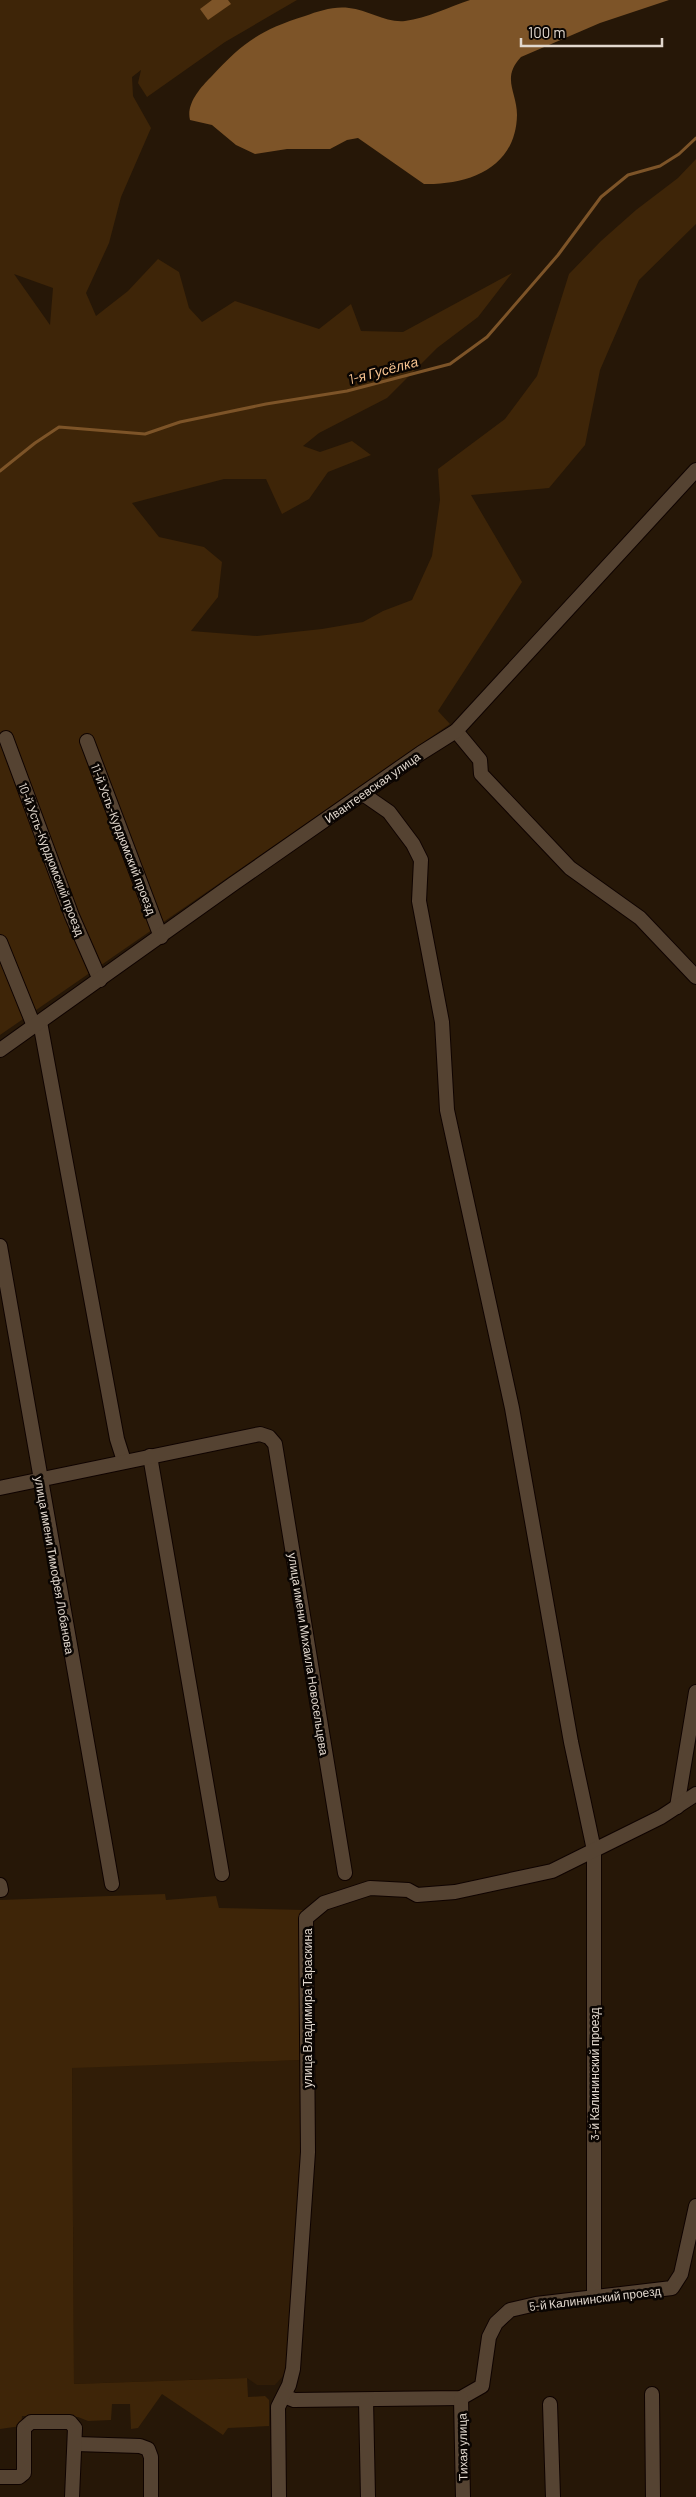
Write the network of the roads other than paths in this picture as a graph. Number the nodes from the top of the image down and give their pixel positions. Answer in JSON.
{"nodes":[{"id":1,"x":696,"y":470,"type":"edge"},
{"id":2,"x":456,"y":732,"type":"junction"},
{"id":3,"x":6,"y":738,"type":"dead end"},
{"id":4,"x":87,"y":740,"type":"dead end"},
{"id":5,"x":363,"y":794,"type":"junction"},
{"id":6,"x":162,"y":937,"type":"junction"},
{"id":7,"x":0,"y":942,"type":"edge"},
{"id":8,"x":696,"y":976,"type":"edge"},
{"id":9,"x":100,"y":980,"type":"junction"},
{"id":10,"x":37,"y":1024,"type":"junction"},
{"id":11,"x":0,"y":1050,"type":"edge"},
{"id":12,"x":0,"y":1246,"type":"edge"},
{"id":13,"x":150,"y":1456,"type":"junction"},
{"id":14,"x":124,"y":1461,"type":"junction"},
{"id":15,"x":40,"y":1481,"type":"junction"},
{"id":16,"x":0,"y":1488,"type":"edge"},
{"id":17,"x":696,"y":1692,"type":"edge"},
{"id":18,"x":696,"y":1794,"type":"edge"},
{"id":19,"x":677,"y":1807,"type":"junction"},
{"id":20,"x":594,"y":1850,"type":"junction"},
{"id":21,"x":345,"y":1873,"type":"dead end"},
{"id":22,"x":222,"y":1874,"type":"dead end"},
{"id":23,"x":112,"y":1884,"type":"dead end"},
{"id":24,"x":696,"y":2206,"type":"edge"},
{"id":25,"x":594,"y":2297,"type":"junction"},
{"id":26,"x":652,"y":2394,"type":"dead end"},
{"id":27,"x":284,"y":2396,"type":"junction"},
{"id":28,"x":461,"y":2398,"type":"junction"},
{"id":29,"x":366,"y":2400,"type":"junction"},
{"id":30,"x":550,"y":2404,"type":"dead end"},
{"id":31,"x":76,"y":2444,"type":"junction"},
{"id":32,"x":0,"y":2478,"type":"edge"},
{"id":33,"x":72,"y":2497,"type":"edge"},
{"id":34,"x":150,"y":2497,"type":"edge"},
{"id":35,"x":279,"y":2497,"type":"edge"},
{"id":36,"x":368,"y":2497,"type":"edge"},
{"id":37,"x":463,"y":2497,"type":"edge"},
{"id":38,"x":553,"y":2497,"type":"edge"},
{"id":39,"x":653,"y":2497,"type":"edge"}],
"edges":[{"from":1,"to":2,"type":"street","name":"Ивантеевская улица"},
{"from":2,"to":5,"type":"street","name":"Ивантеевская улица"},
{"from":2,"to":8,"type":"street"},
{"from":3,"to":9,"type":"street","name":"10-й Усть-Курдюмский проезд"},
{"from":4,"to":6,"type":"street","name":"11-й Усть-Курдюмский проезд"},
{"from":5,"to":6,"type":"street","name":"Ивантеевская улица"},
{"from":5,"to":20,"type":"street","name":"3-й Калининский проезд"},
{"from":6,"to":9,"type":"street","name":"Ивантеевская улица"},
{"from":7,"to":10,"type":"street"},
{"from":9,"to":10,"type":"street","name":"Ивантеевская улица"},
{"from":10,"to":11,"type":"street","name":"Ивантеевская улица"},
{"from":10,"to":14,"type":"street"},
{"from":12,"to":15,"type":"street","name":"улица имени Тимофея Лобанова"},
{"from":13,"to":14,"type":"street"},
{"from":13,"to":21,"type":"street","name":"улица имени Михаила Новосельцева"},
{"from":13,"to":22,"type":"street"},
{"from":14,"to":15,"type":"street"},
{"from":15,"to":16,"type":"street"},
{"from":15,"to":23,"type":"street","name":"улица имени Тимофея Лобанова"},
{"from":17,"to":19,"type":"street"},
{"from":18,"to":19,"type":"street","name":"улица Владимира Тараскина"},
{"from":19,"to":20,"type":"street","name":"улица Владимира Тараскина"},
{"from":20,"to":25,"type":"street","name":"3-й Калининский проезд"},
{"from":20,"to":27,"type":"street","name":"улица Владимира Тараскина"},
{"from":24,"to":25,"type":"street","name":"5-й Калининский проезд"},
{"from":25,"to":28,"type":"street","name":"5-й Калининский проезд"},
{"from":26,"to":39,"type":"street"},
{"from":27,"to":29,"type":"street"},
{"from":27,"to":35,"type":"street"},
{"from":28,"to":29,"type":"street"},
{"from":28,"to":37,"type":"street","name":"Тихая улица"},
{"from":29,"to":36,"type":"street"},
{"from":30,"to":38,"type":"street"},
{"from":31,"to":32,"type":"street"},
{"from":31,"to":33,"type":"street"},
{"from":31,"to":34,"type":"street"}]}
